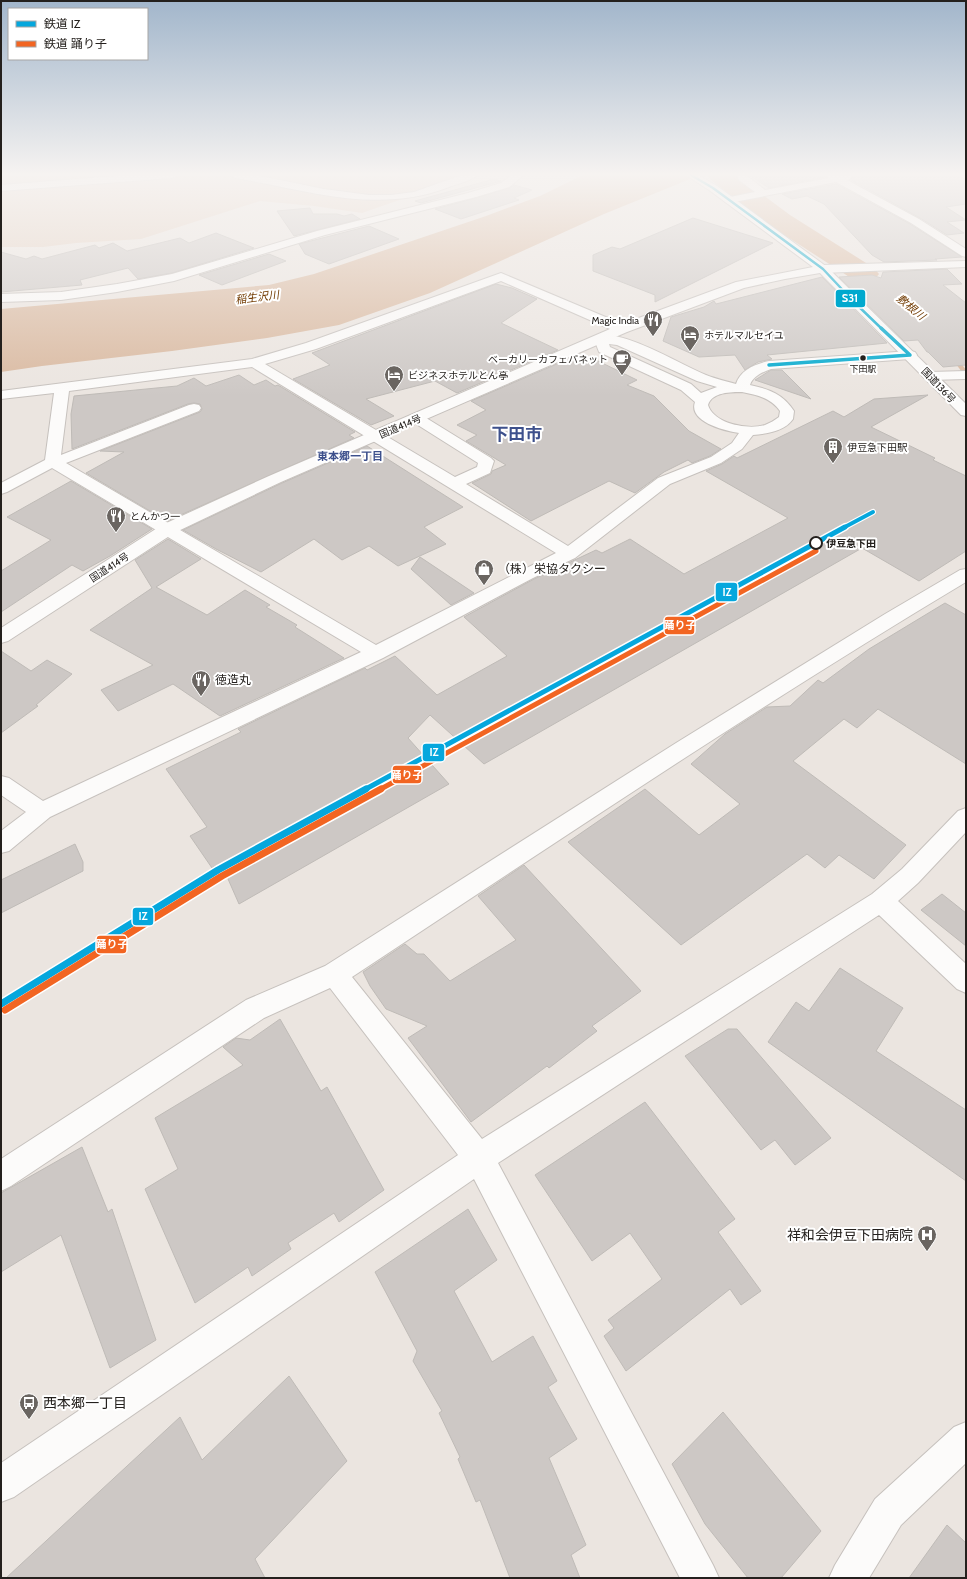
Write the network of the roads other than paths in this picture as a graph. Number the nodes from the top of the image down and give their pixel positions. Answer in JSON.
{"nodes":[{"id":1,"x":269,"y":249,"type":"edge"},
{"id":2,"x":796,"y":249,"type":"edge"},
{"id":3,"x":966,"y":264,"type":"edge"},
{"id":4,"x":822,"y":269,"type":"junction"},
{"id":5,"x":1,"y":298,"type":"edge"},
{"id":6,"x":622,"y":329,"type":"junction"},
{"id":7,"x":601,"y":339,"type":"junction"},
{"id":8,"x":910,"y":355,"type":"junction"},
{"id":9,"x":254,"y":363,"type":"junction"},
{"id":10,"x":962,"y":375,"type":"edge"},
{"id":11,"x":930,"y":376,"type":"junction"},
{"id":12,"x":62,"y":388,"type":"junction"},
{"id":13,"x":739,"y":388,"type":"junction"},
{"id":14,"x":1,"y":395,"type":"edge"},
{"id":15,"x":702,"y":401,"type":"junction"},
{"id":16,"x":194,"y":408,"type":"dead end"},
{"id":17,"x":966,"y":412,"type":"edge"},
{"id":18,"x":418,"y":419,"type":"junction"},
{"id":19,"x":749,"y":430,"type":"junction"},
{"id":20,"x":375,"y":437,"type":"junction"},
{"id":21,"x":52,"y":462,"type":"junction"},
{"id":22,"x":455,"y":483,"type":"junction"},
{"id":23,"x":1,"y":489,"type":"edge"},
{"id":24,"x":168,"y":529,"type":"junction"},
{"id":25,"x":569,"y":554,"type":"junction"},
{"id":26,"x":966,"y":574,"type":"edge"},
{"id":27,"x":1,"y":637,"type":"edge"},
{"id":28,"x":376,"y":653,"type":"junction"},
{"id":29,"x":1,"y":784,"type":"edge"},
{"id":30,"x":42,"y":811,"type":"junction"},
{"id":31,"x":966,"y":817,"type":"edge"},
{"id":32,"x":1,"y":844,"type":"edge"},
{"id":33,"x":881,"y":901,"type":"junction"},
{"id":34,"x":334,"y":974,"type":"junction"},
{"id":35,"x":966,"y":981,"type":"edge"},
{"id":36,"x":479,"y":1158,"type":"junction"},
{"id":37,"x":1,"y":1176,"type":"edge"},
{"id":38,"x":966,"y":1439,"type":"edge"},
{"id":39,"x":1,"y":1484,"type":"edge"},
{"id":40,"x":700,"y":1578,"type":"edge"},
{"id":41,"x":848,"y":1578,"type":"edge"}],
"edges":[{"from":1,"to":5,"type":"main road"},
{"from":2,"to":4,"type":"main road","name":"国道136号"},
{"from":3,"to":4,"type":"main road","name":"国道414号"},
{"from":4,"to":6,"type":"main road","name":"国道414号"},
{"from":4,"to":8,"type":"main road","name":"国道136号"},
{"from":6,"to":7,"type":"main road","name":"国道414号"},
{"from":6,"to":9,"type":"main road"},
{"from":7,"to":13,"type":"main road"},
{"from":7,"to":15,"type":"main road"},
{"from":7,"to":18,"type":"main road","name":"国道414号"},
{"from":8,"to":11,"type":"main road","name":"国道136号"},
{"from":8,"to":13,"type":"main road"},
{"from":9,"to":12,"type":"main road"},
{"from":9,"to":20,"type":"main road"},
{"from":10,"to":11,"type":"main road"},
{"from":11,"to":17,"type":"main road","name":"国道136号"},
{"from":12,"to":14,"type":"main road"},
{"from":12,"to":21,"type":"main road"},
{"from":13,"to":15,"type":"main road"},
{"from":13,"to":19,"type":"main road"},
{"from":15,"to":19,"type":"main road"},
{"from":16,"to":21,"type":"main road"},
{"from":18,"to":20,"type":"main road","name":"国道414号"},
{"from":18,"to":22,"type":"main road"},
{"from":19,"to":25,"type":"main road"},
{"from":20,"to":22,"type":"main road"},
{"from":20,"to":24,"type":"main road","name":"国道414号"},
{"from":21,"to":23,"type":"main road"},
{"from":21,"to":24,"type":"main road"},
{"from":22,"to":25,"type":"main road"},
{"from":24,"to":27,"type":"main road","name":"国道414号"},
{"from":24,"to":28,"type":"main road"},
{"from":25,"to":28,"type":"main road"},
{"from":26,"to":34,"type":"main road"},
{"from":28,"to":30,"type":"main road"},
{"from":29,"to":30,"type":"main road"},
{"from":30,"to":32,"type":"main road"},
{"from":31,"to":33,"type":"main road"},
{"from":33,"to":35,"type":"main road"},
{"from":33,"to":36,"type":"main road"},
{"from":34,"to":36,"type":"main road"},
{"from":34,"to":37,"type":"main road"},
{"from":36,"to":39,"type":"main road"},
{"from":36,"to":40,"type":"main road"},
{"from":38,"to":41,"type":"main road"}]}
